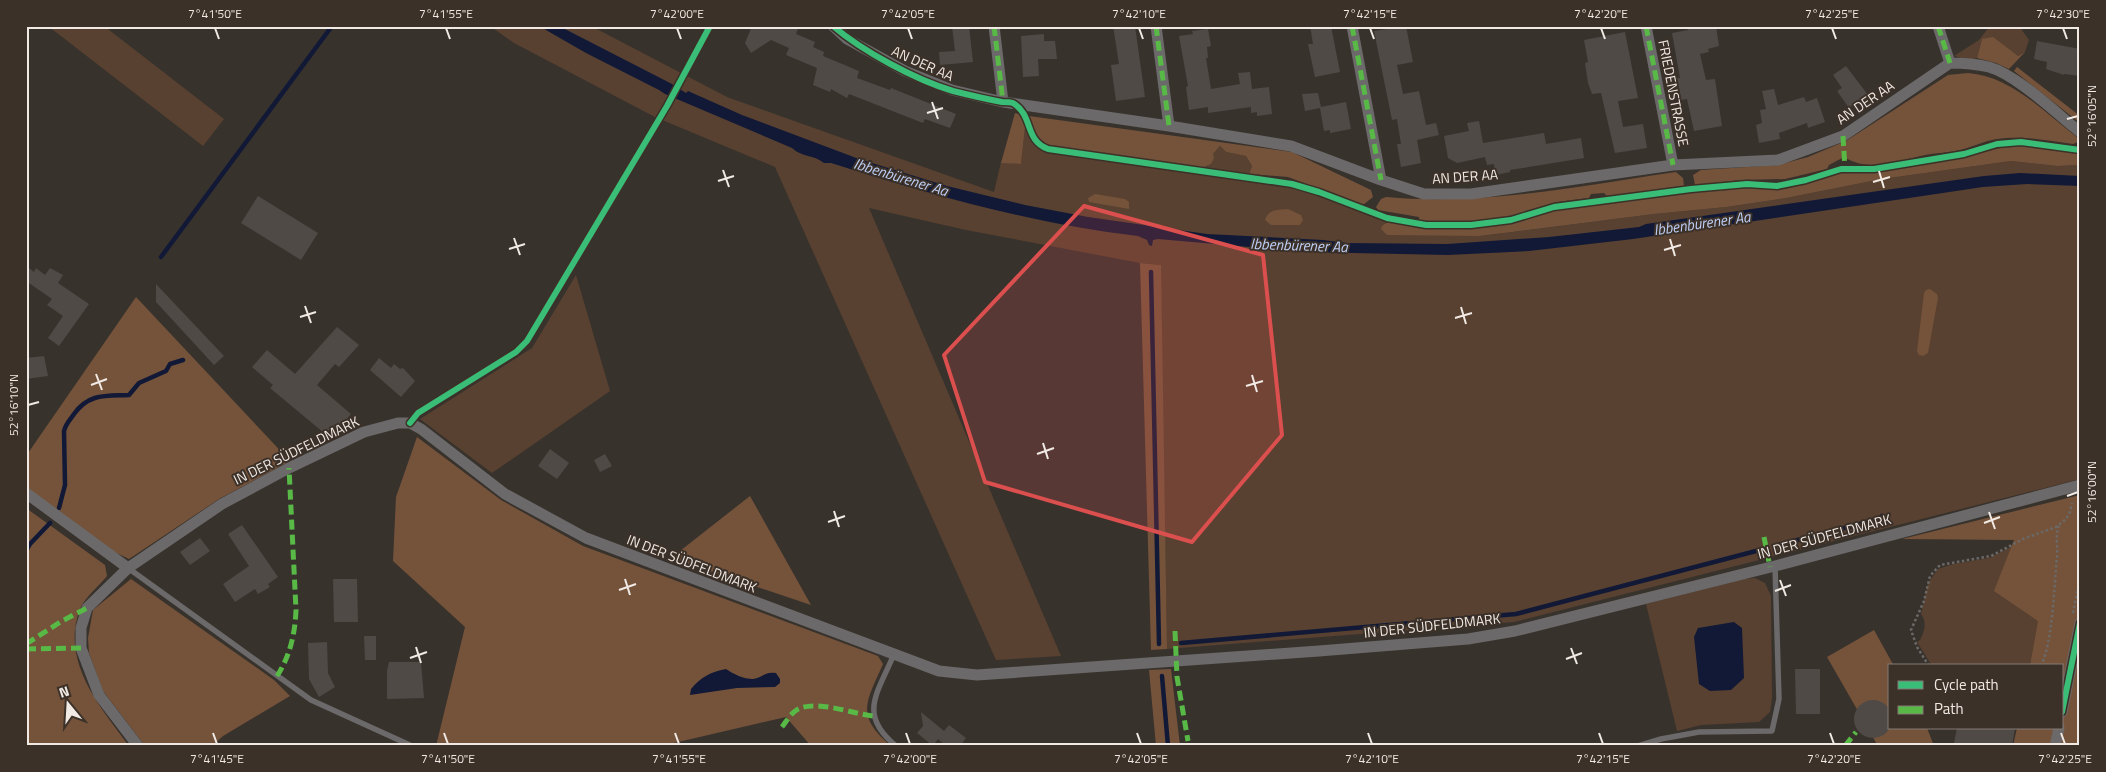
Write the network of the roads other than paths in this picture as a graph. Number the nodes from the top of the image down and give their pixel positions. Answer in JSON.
{"nodes":[{"id":1,"x":833,"y":26,"type":"edge"},
{"id":2,"x":994,"y":26,"type":"edge"},
{"id":3,"x":1156,"y":26,"type":"edge"},
{"id":4,"x":1352,"y":26,"type":"edge"},
{"id":5,"x":1646,"y":26,"type":"edge"},
{"id":6,"x":1938,"y":26,"type":"edge"},
{"id":7,"x":1950,"y":63,"type":"junction"},
{"id":8,"x":1004,"y":102,"type":"junction"},
{"id":9,"x":1169,"y":126,"type":"junction"},
{"id":10,"x":2080,"y":132,"type":"edge"},
{"id":11,"x":1673,"y":165,"type":"junction"},
{"id":12,"x":1381,"y":180,"type":"junction"},
{"id":13,"x":2080,"y":485,"type":"edge"},
{"id":14,"x":26,"y":493,"type":"edge"},
{"id":15,"x":1775,"y":566,"type":"junction"},
{"id":16,"x":128,"y":568,"type":"junction"},
{"id":17,"x":2080,"y":623,"type":"edge"},
{"id":18,"x":894,"y":654,"type":"junction"},
{"id":19,"x":2064,"y":702,"type":"edge"},
{"id":20,"x":2059,"y":730,"type":"edge"},
{"id":21,"x":138,"y":746,"type":"edge"},
{"id":22,"x":412,"y":746,"type":"edge"},
{"id":23,"x":896,"y":746,"type":"edge"},
{"id":24,"x":1638,"y":746,"type":"edge"},
{"id":25,"x":2056,"y":746,"type":"edge"}],
"edges":[{"from":1,"to":8,"type":"street","name":"AN DER AA"},
{"from":2,"to":8,"type":"street"},
{"from":3,"to":9,"type":"street"},
{"from":4,"to":12,"type":"street"},
{"from":5,"to":11,"type":"street","name":"FRIEDENSTRASSE"},
{"from":6,"to":7,"type":"street"},
{"from":7,"to":10,"type":"street"},
{"from":7,"to":11,"type":"street","name":"AN DER AA"},
{"from":8,"to":9,"type":"street","name":"AN DER AA"},
{"from":9,"to":12,"type":"street","name":"AN DER AA"},
{"from":11,"to":12,"type":"street","name":"AN DER AA"},
{"from":13,"to":15,"type":"street","name":"IN DER SÜDFELDMARK"},
{"from":14,"to":16,"type":"street"},
{"from":15,"to":18,"type":"street","name":"IN DER SÜDFELDMARK"},
{"from":15,"to":24,"type":"lane"},
{"from":16,"to":18,"type":"street","name":"IN DER SÜDFELDMARK"},
{"from":16,"to":21,"type":"street","name":"IN DER SÜDFELDMARK"},
{"from":16,"to":22,"type":"lane"},
{"from":17,"to":19,"type":"street"},
{"from":18,"to":23,"type":"lane"},
{"from":20,"to":25,"type":"street"}]}
